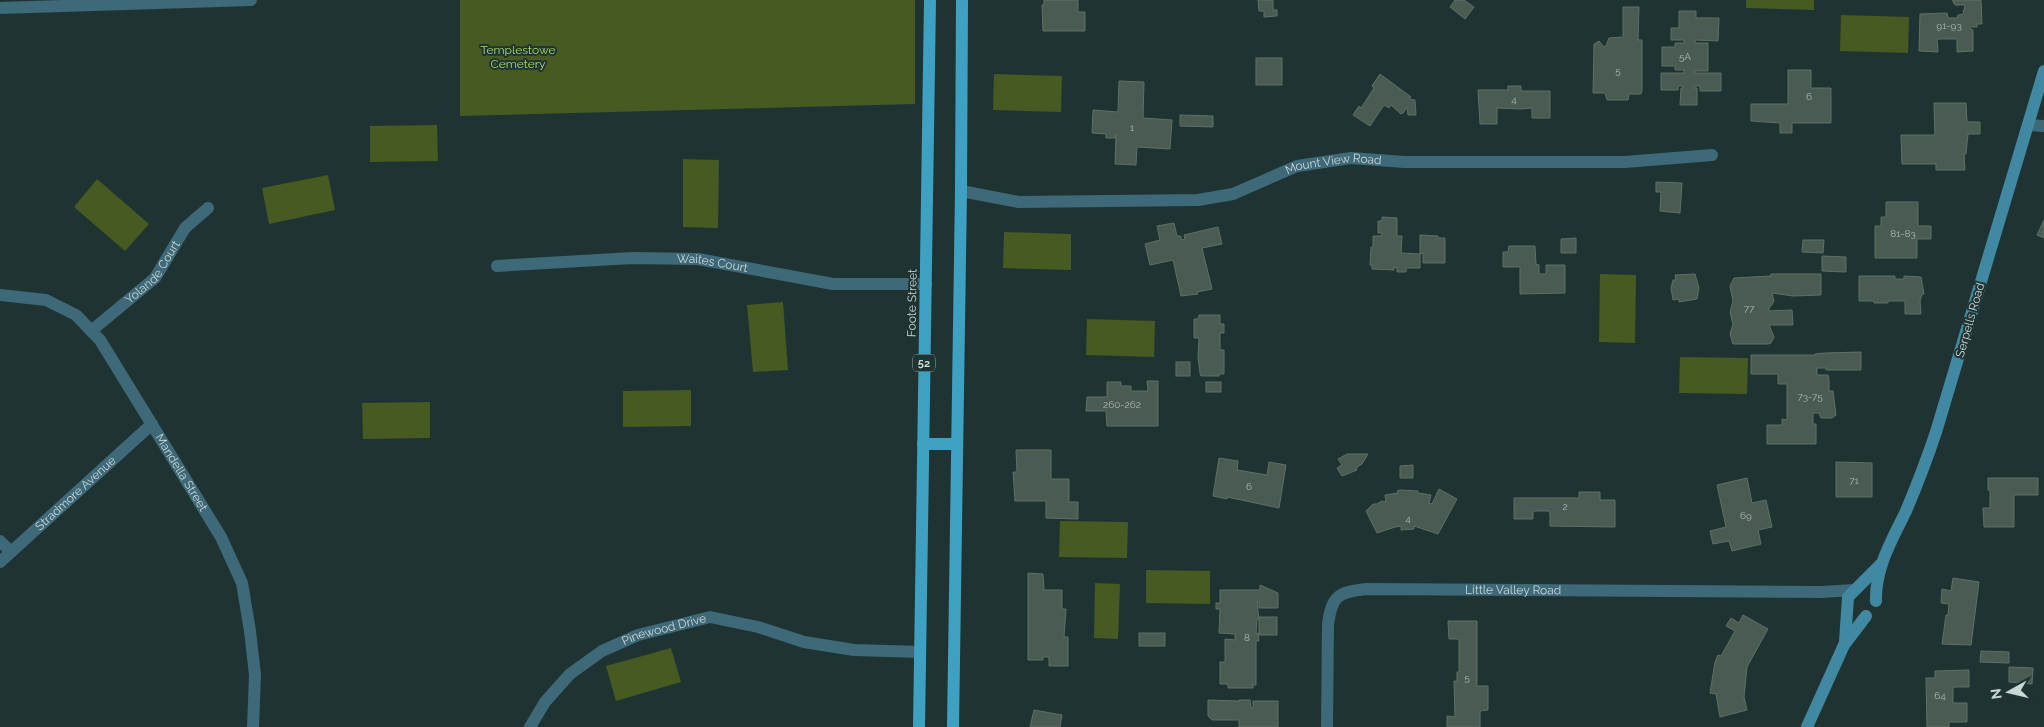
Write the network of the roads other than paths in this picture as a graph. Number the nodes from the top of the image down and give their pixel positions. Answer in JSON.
{"nodes":[{"id":1,"x":251,"y":0,"type":"edge"},
{"id":2,"x":930,"y":0,"type":"edge"},
{"id":3,"x":962,"y":0,"type":"edge"},
{"id":4,"x":99,"y":3,"type":"edge"},
{"id":5,"x":0,"y":8,"type":"edge"},
{"id":6,"x":2044,"y":71,"type":"edge"},
{"id":7,"x":2028,"y":125,"type":"junction"},
{"id":8,"x":2044,"y":126,"type":"edge"},
{"id":9,"x":1712,"y":155,"type":"dead end"},
{"id":10,"x":961,"y":191,"type":"junction"},
{"id":11,"x":208,"y":208,"type":"dead end"},
{"id":12,"x":498,"y":266,"type":"dead end"},
{"id":13,"x":926,"y":284,"type":"junction"},
{"id":14,"x":0,"y":295,"type":"edge"},
{"id":15,"x":91,"y":331,"type":"junction"},
{"id":16,"x":152,"y":424,"type":"junction"},
{"id":17,"x":923,"y":444,"type":"junction"},
{"id":18,"x":957,"y":444,"type":"junction"},
{"id":19,"x":0,"y":541,"type":"edge"},
{"id":20,"x":11,"y":552,"type":"junction"},
{"id":21,"x":0,"y":562,"type":"edge"},
{"id":22,"x":1881,"y":564,"type":"junction"},
{"id":23,"x":1854,"y":590,"type":"junction"},
{"id":24,"x":1822,"y":592,"type":"junction"},
{"id":25,"x":1876,"y":601,"type":"junction"},
{"id":26,"x":1847,"y":606,"type":"junction"},
{"id":27,"x":1866,"y":616,"type":"junction"},
{"id":28,"x":1844,"y":645,"type":"junction"},
{"id":29,"x":920,"y":652,"type":"junction"},
{"id":30,"x":253,"y":727,"type":"edge"},
{"id":31,"x":530,"y":727,"type":"edge"},
{"id":32,"x":919,"y":727,"type":"edge"},
{"id":33,"x":953,"y":727,"type":"edge"},
{"id":34,"x":1327,"y":727,"type":"edge"},
{"id":35,"x":1807,"y":727,"type":"edge"}],
"edges":[{"from":1,"to":4,"type":"street"},
{"from":2,"to":13,"type":"main road","name":"Foote Street","number":"52"},
{"from":3,"to":10,"type":"main road"},
{"from":4,"to":5,"type":"street"},
{"from":6,"to":7,"type":"street","name":"Serpells Road"},
{"from":7,"to":8,"type":"street"},
{"from":7,"to":22,"type":"street","name":"Serpells Road"},
{"from":9,"to":10,"type":"street","name":"Mount View Road"},
{"from":10,"to":18,"type":"main road"},
{"from":11,"to":15,"type":"street","name":"Yolande Court"},
{"from":12,"to":13,"type":"street","name":"Waites Court"},
{"from":13,"to":17,"type":"main road","name":"Foote Street","number":"52"},
{"from":14,"to":15,"type":"street","name":"Mandella Street"},
{"from":15,"to":16,"type":"street","name":"Mandella Street"},
{"from":16,"to":20,"type":"street","name":"Stradmore Avenue"},
{"from":16,"to":30,"type":"street","name":"Mandella Street"},
{"from":17,"to":18,"type":"main road"},
{"from":17,"to":29,"type":"main road","name":"Foote Street","number":"52"},
{"from":18,"to":33,"type":"main road"},
{"from":19,"to":20,"type":"street"},
{"from":20,"to":21,"type":"street","name":"Stradmore Avenue"},
{"from":22,"to":23,"type":"street","name":"Serpells Road"},
{"from":22,"to":25,"type":"street","name":"Serpells Road"},
{"from":23,"to":24,"type":"street","name":"Little Valley Road"},
{"from":23,"to":25,"type":"street"},
{"from":23,"to":26,"type":"street","name":"Serpells Road"},
{"from":24,"to":26,"type":"street","name":"Little Valley Road"},
{"from":24,"to":34,"type":"street","name":"Little Valley Road"},
{"from":25,"to":27,"type":"street","name":"Serpells Road"},
{"from":26,"to":27,"type":"street"},
{"from":26,"to":28,"type":"street","name":"Serpells Road"},
{"from":27,"to":28,"type":"street","name":"Serpells Road"},
{"from":28,"to":35,"type":"street","name":"Serpells Road"},
{"from":29,"to":31,"type":"street","name":"Pinewood Drive"},
{"from":29,"to":32,"type":"main road","name":"Foote Street","number":"52"}]}
